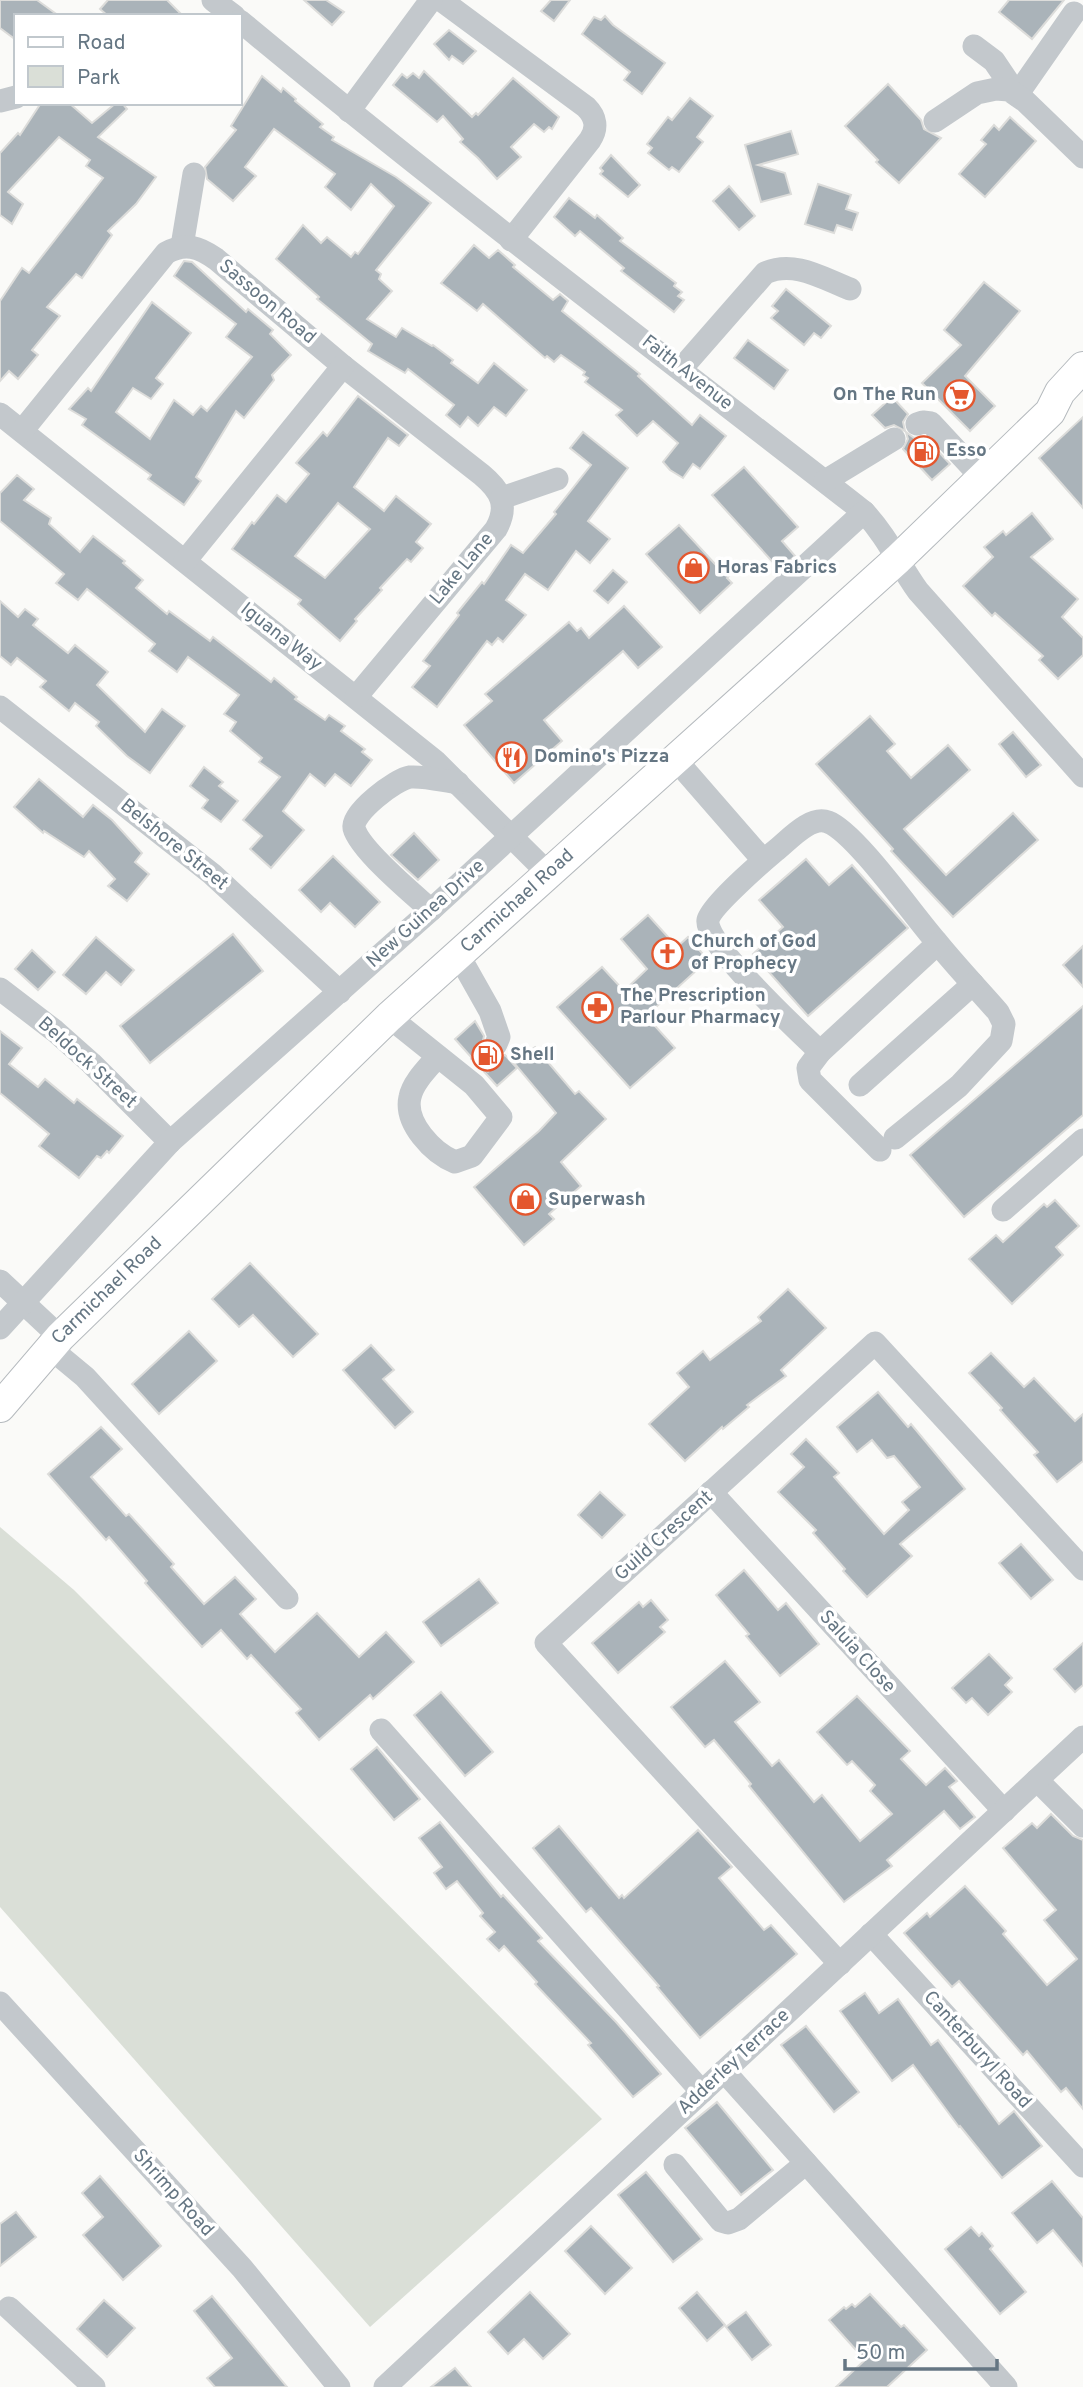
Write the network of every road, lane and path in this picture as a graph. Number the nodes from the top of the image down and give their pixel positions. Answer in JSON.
{"nodes":[{"id":1,"x":213,"y":0,"type":"edge"},
{"id":2,"x":431,"y":0,"type":"edge"},
{"id":3,"x":441,"y":0,"type":"edge"},
{"id":4,"x":1074,"y":13,"type":"dead end"},
{"id":5,"x":230,"y":14,"type":"edge"},
{"id":6,"x":242,"y":23,"type":"edge"},
{"id":7,"x":974,"y":47,"type":"dead end"},
{"id":8,"x":1017,"y":95,"type":"junction"},
{"id":9,"x":349,"y":111,"type":"junction"},
{"id":10,"x":935,"y":121,"type":"dead end"},
{"id":11,"x":1083,"y":157,"type":"edge"},
{"id":12,"x":194,"y":174,"type":"dead end"},
{"id":13,"x":511,"y":240,"type":"junction"},
{"id":14,"x":182,"y":246,"type":"junction"},
{"id":15,"x":850,"y":289,"type":"dead end"},
{"id":16,"x":343,"y":366,"type":"junction"},
{"id":17,"x":681,"y":369,"type":"junction"},
{"id":18,"x":1081,"y":380,"type":"edge"},
{"id":19,"x":0,"y":414,"type":"edge"},
{"id":20,"x":917,"y":424,"type":"dead end"},
{"id":21,"x":22,"y":431,"type":"junction"},
{"id":22,"x":894,"y":439,"type":"dead end"},
{"id":23,"x":982,"y":478,"type":"junction"},
{"id":24,"x":557,"y":479,"type":"dead end"},
{"id":25,"x":825,"y":481,"type":"junction"},
{"id":26,"x":502,"y":498,"type":"junction"},
{"id":27,"x":864,"y":512,"type":"junction"},
{"id":28,"x":898,"y":559,"type":"junction"},
{"id":29,"x":185,"y":561,"type":"junction"},
{"id":30,"x":356,"y":697,"type":"junction"},
{"id":31,"x":0,"y":707,"type":"edge"},
{"id":32,"x":675,"y":759,"type":"junction"},
{"id":33,"x":1083,"y":776,"type":"edge"},
{"id":34,"x":458,"y":783,"type":"junction"},
{"id":35,"x":512,"y":836,"type":"junction"},
{"id":36,"x":763,"y":860,"type":"junction"},
{"id":37,"x":549,"y":874,"type":"junction"},
{"id":38,"x":431,"y":910,"type":"junction"},
{"id":39,"x":937,"y":944,"type":"junction"},
{"id":40,"x":458,"y":956,"type":"junction"},
{"id":41,"x":973,"y":984,"type":"junction"},
{"id":42,"x":0,"y":989,"type":"edge"},
{"id":43,"x":340,"y":992,"type":"junction"},
{"id":44,"x":389,"y":1017,"type":"junction"},
{"id":45,"x":496,"y":1044,"type":"dead end"},
{"id":46,"x":820,"y":1052,"type":"junction"},
{"id":47,"x":438,"y":1056,"type":"junction"},
{"id":48,"x":860,"y":1085,"type":"dead end"},
{"id":49,"x":1083,"y":1140,"type":"edge"},
{"id":50,"x":170,"y":1142,"type":"junction"},
{"id":51,"x":1003,"y":1210,"type":"dead end"},
{"id":52,"x":0,"y":1282,"type":"edge"},
{"id":53,"x":23,"y":1302,"type":"junction"},
{"id":54,"x":0,"y":1328,"type":"edge"},
{"id":55,"x":55,"y":1342,"type":"junction"},
{"id":56,"x":0,"y":1407,"type":"edge"},
{"id":57,"x":711,"y":1492,"type":"junction"},
{"id":58,"x":1083,"y":1569,"type":"edge"},
{"id":59,"x":287,"y":1598,"type":"dead end"},
{"id":60,"x":381,"y":1730,"type":"dead end"},
{"id":61,"x":1083,"y":1737,"type":"edge"},
{"id":62,"x":1037,"y":1780,"type":"junction"},
{"id":63,"x":1004,"y":1811,"type":"junction"},
{"id":64,"x":1083,"y":1826,"type":"edge"},
{"id":65,"x":871,"y":1934,"type":"junction"},
{"id":66,"x":840,"y":1964,"type":"junction"},
{"id":67,"x":0,"y":2004,"type":"edge"},
{"id":68,"x":724,"y":2071,"type":"junction"},
{"id":69,"x":702,"y":2092,"type":"junction"},
{"id":70,"x":806,"y":2163,"type":"junction"},
{"id":71,"x":675,"y":2165,"type":"dead end"},
{"id":72,"x":1083,"y":2166,"type":"edge"},
{"id":73,"x":9,"y":2308,"type":"dead end"},
{"id":74,"x":94,"y":2387,"type":"edge"},
{"id":75,"x":339,"y":2387,"type":"edge"},
{"id":76,"x":385,"y":2387,"type":"edge"},
{"id":77,"x":1006,"y":2387,"type":"edge"}],
"edges":[{"from":1,"to":5,"type":"street"},
{"from":2,"to":9,"type":"street"},
{"from":3,"to":13,"type":"street"},
{"from":4,"to":8,"type":"street"},
{"from":6,"to":9,"type":"street","name":"Faith Avenue"},
{"from":7,"to":8,"type":"street"},
{"from":8,"to":10,"type":"street"},
{"from":8,"to":11,"type":"street"},
{"from":9,"to":13,"type":"street","name":"Faith Avenue"},
{"from":12,"to":14,"type":"street"},
{"from":13,"to":17,"type":"street","name":"Faith Avenue"},
{"from":14,"to":16,"type":"street","name":"Sassoon Road"},
{"from":14,"to":21,"type":"street"},
{"from":15,"to":17,"type":"street"},
{"from":16,"to":26,"type":"street"},
{"from":16,"to":29,"type":"street"},
{"from":17,"to":25,"type":"street","name":"Faith Avenue"},
{"from":18,"to":23,"type":"main road","name":"Carmichael Road"},
{"from":19,"to":21,"type":"street","name":"Iguana Way"},
{"from":20,"to":23,"type":"street"},
{"from":21,"to":29,"type":"street","name":"Iguana Way"},
{"from":22,"to":25,"type":"street"},
{"from":23,"to":28,"type":"main road","name":"Carmichael Road"},
{"from":24,"to":26,"type":"street"},
{"from":25,"to":27,"type":"street","name":"Faith Avenue"},
{"from":26,"to":30,"type":"street","name":"Lake Lane"},
{"from":27,"to":28,"type":"street","name":"Faith Avenue"},
{"from":27,"to":35,"type":"street","name":"New Guinea Drive"},
{"from":28,"to":32,"type":"main road","name":"Carmichael Road"},
{"from":28,"to":33,"type":"street","name":"Faith Avenue"},
{"from":29,"to":30,"type":"street","name":"Iguana Way"},
{"from":30,"to":34,"type":"street","name":"Iguana Way"},
{"from":31,"to":43,"type":"street","name":"Belshore Street"},
{"from":32,"to":36,"type":"street"},
{"from":32,"to":37,"type":"main road","name":"Carmichael Road"},
{"from":34,"to":35,"type":"street","name":"Iguana Way"},
{"from":34,"to":38,"type":"street"},
{"from":35,"to":37,"type":"street","name":"Iguana Way"},
{"from":35,"to":38,"type":"street","name":"New Guinea Drive"},
{"from":36,"to":39,"type":"street"},
{"from":36,"to":46,"type":"street"},
{"from":37,"to":40,"type":"main road","name":"Carmichael Road"},
{"from":38,"to":43,"type":"street","name":"New Guinea Drive"},
{"from":39,"to":41,"type":"street"},
{"from":39,"to":46,"type":"street"},
{"from":40,"to":44,"type":"main road","name":"Carmichael Road"},
{"from":40,"to":45,"type":"street"},
{"from":41,"to":46,"type":"street"},
{"from":41,"to":48,"type":"street"},
{"from":42,"to":50,"type":"street","name":"Beldock Street"},
{"from":43,"to":50,"type":"street","name":"New Guinea Drive"},
{"from":44,"to":47,"type":"street"},
{"from":44,"to":55,"type":"main road","name":"Carmichael Road"},
{"from":47,"to":47,"type":"street"},
{"from":49,"to":51,"type":"street"},
{"from":50,"to":53,"type":"street","name":"New Guinea Drive"},
{"from":52,"to":53,"type":"street"},
{"from":53,"to":54,"type":"street","name":"New Guinea Drive"},
{"from":53,"to":55,"type":"street"},
{"from":55,"to":56,"type":"main road","name":"Carmichael Road"},
{"from":55,"to":59,"type":"street"},
{"from":57,"to":58,"type":"street","name":"Guild Crescent"},
{"from":57,"to":63,"type":"street","name":"Saluia Close"},
{"from":57,"to":66,"type":"street","name":"Guild Crescent"},
{"from":60,"to":69,"type":"street"},
{"from":61,"to":62,"type":"street","name":"Adderley Terrace"},
{"from":62,"to":63,"type":"street","name":"Adderley Terrace"},
{"from":62,"to":64,"type":"street"},
{"from":63,"to":65,"type":"street","name":"Adderley Terrace"},
{"from":65,"to":66,"type":"street","name":"Adderley Terrace"},
{"from":65,"to":72,"type":"street","name":"Canterburyl Road"},
{"from":66,"to":68,"type":"street","name":"Adderley Terrace"},
{"from":67,"to":75,"type":"street","name":"Shrimp Road"},
{"from":68,"to":69,"type":"street","name":"Adderley Terrace"},
{"from":68,"to":70,"type":"street"},
{"from":69,"to":76,"type":"street","name":"Adderley Terrace"},
{"from":70,"to":71,"type":"street"},
{"from":70,"to":77,"type":"street"},
{"from":73,"to":74,"type":"street"}]}
